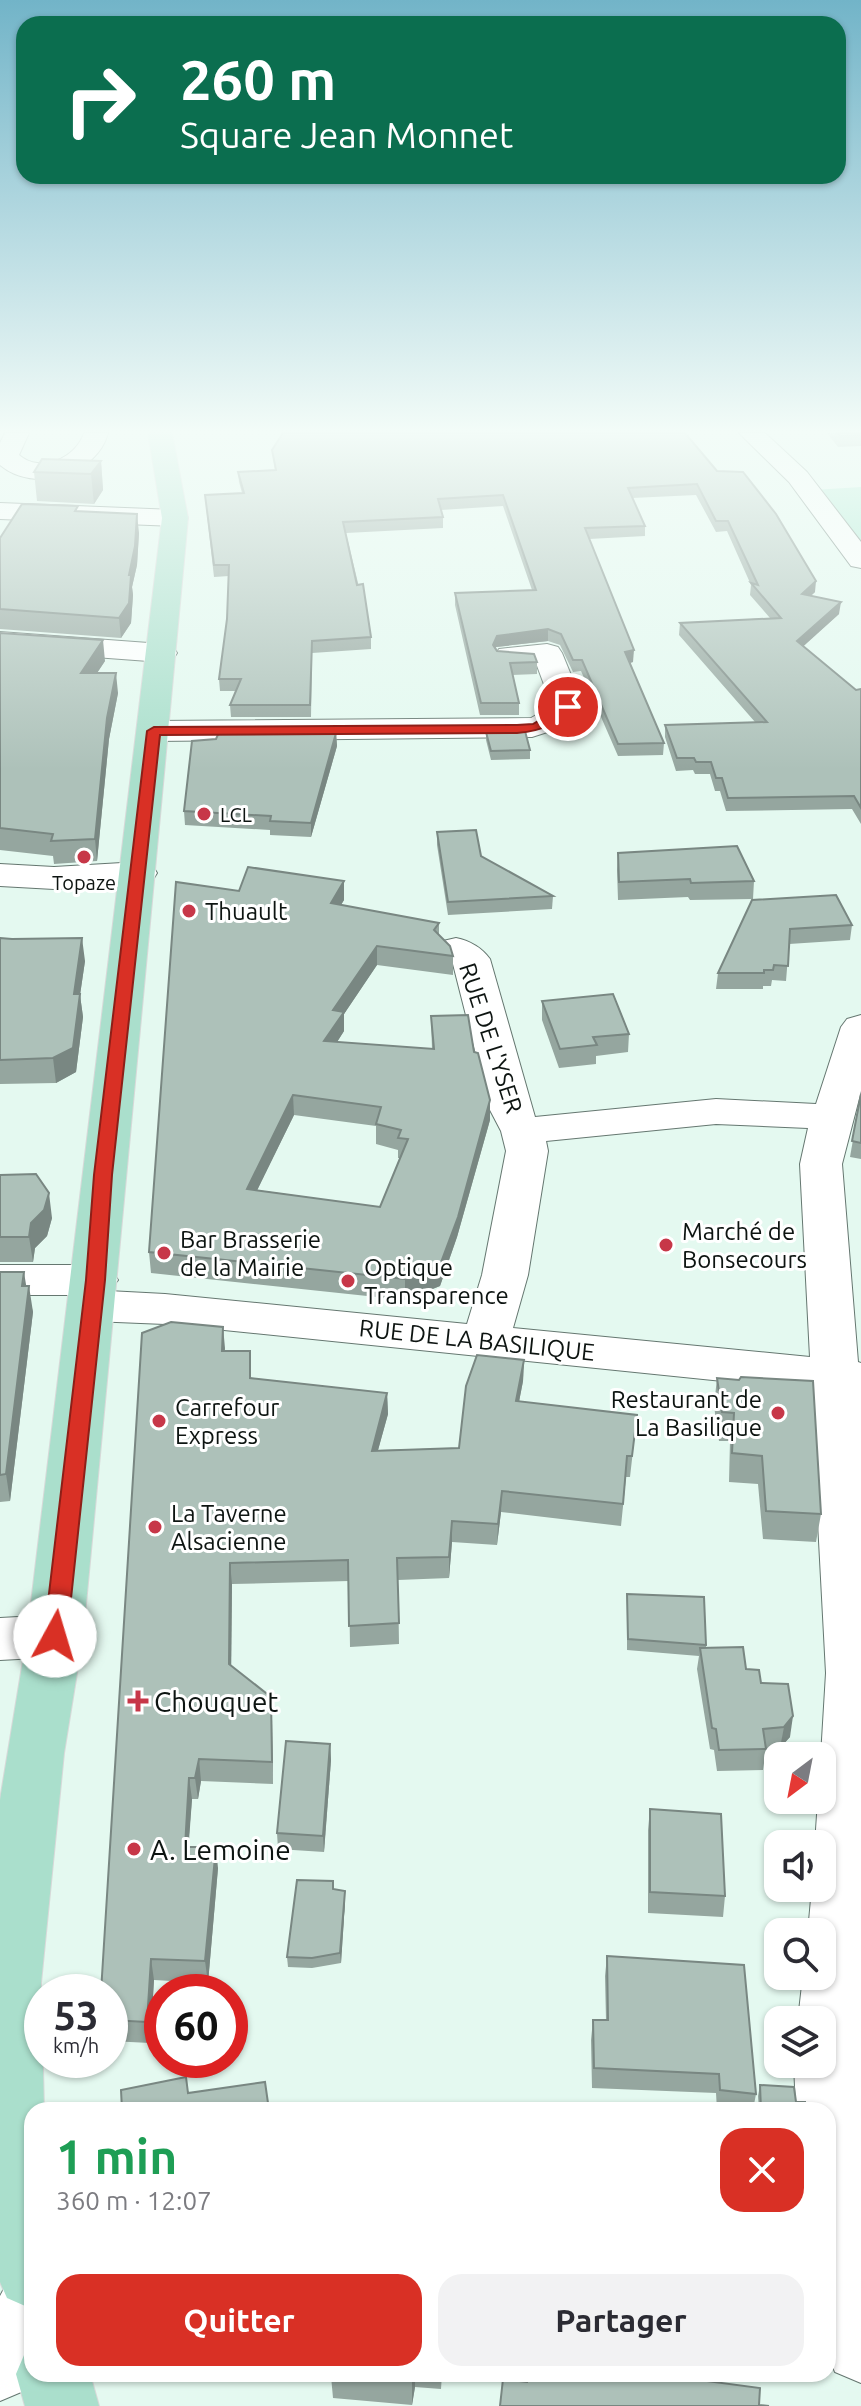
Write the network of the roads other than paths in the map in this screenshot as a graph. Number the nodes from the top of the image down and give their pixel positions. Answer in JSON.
{"nodes":[{"id":1,"x":172,"y":545,"type":"edge"},
{"id":2,"x":0,"y":641,"type":"edge"},
{"id":3,"x":162,"y":653,"type":"junction"},
{"id":4,"x":510,"y":655,"type":"edge"},
{"id":5,"x":154,"y":731,"type":"junction"},
{"id":6,"x":139,"y":873,"type":"junction"},
{"id":7,"x":0,"y":875,"type":"edge"},
{"id":8,"x":456,"y":949,"type":"dead end"},
{"id":9,"x":861,"y":1027,"type":"edge"},
{"id":10,"x":832,"y":1118,"type":"junction"},
{"id":11,"x":522,"y":1131,"type":"junction"},
{"id":12,"x":0,"y":1280,"type":"edge"},
{"id":13,"x":94,"y":1293,"type":"junction"},
{"id":14,"x":486,"y":1340,"type":"junction"},
{"id":15,"x":847,"y":1378,"type":"edge"},
{"id":16,"x":28,"y":1637,"type":"edge"},
{"id":17,"x":18,"y":1754,"type":"edge"},
{"id":18,"x":829,"y":2102,"type":"edge"},
{"id":19,"x":836,"y":2169,"type":"edge"},
{"id":20,"x":24,"y":2226,"type":"edge"},
{"id":21,"x":24,"y":2324,"type":"edge"},
{"id":22,"x":861,"y":2346,"type":"edge"},
{"id":23,"x":0,"y":2364,"type":"edge"},
{"id":24,"x":55,"y":2382,"type":"edge"},
{"id":25,"x":62,"y":2406,"type":"edge"}],
"edges":[{"from":1,"to":3,"type":"main road"},
{"from":2,"to":3,"type":"street"},
{"from":3,"to":5,"type":"main road"},
{"from":4,"to":5,"type":"street"},
{"from":5,"to":6,"type":"main road"},
{"from":6,"to":7,"type":"street"},
{"from":6,"to":13,"type":"main road"},
{"from":8,"to":11,"type":"street","name":"RUE DE L'YSER"},
{"from":9,"to":10,"type":"street"},
{"from":10,"to":11,"type":"street"},
{"from":10,"to":15,"type":"street"},
{"from":11,"to":14,"type":"street"},
{"from":12,"to":13,"type":"street","name":"RUE DE LA BASILIQUE"},
{"from":13,"to":14,"type":"street","name":"RUE DE LA BASILIQUE"},
{"from":13,"to":16,"type":"main road"},
{"from":14,"to":15,"type":"street","name":"RUE DE LA BASILIQUE"},
{"from":15,"to":18,"type":"street"},
{"from":16,"to":17,"type":"main road"},
{"from":17,"to":20,"type":"main road"},
{"from":19,"to":22,"type":"street"},
{"from":21,"to":23,"type":"street"},
{"from":24,"to":25,"type":"main road"}]}
